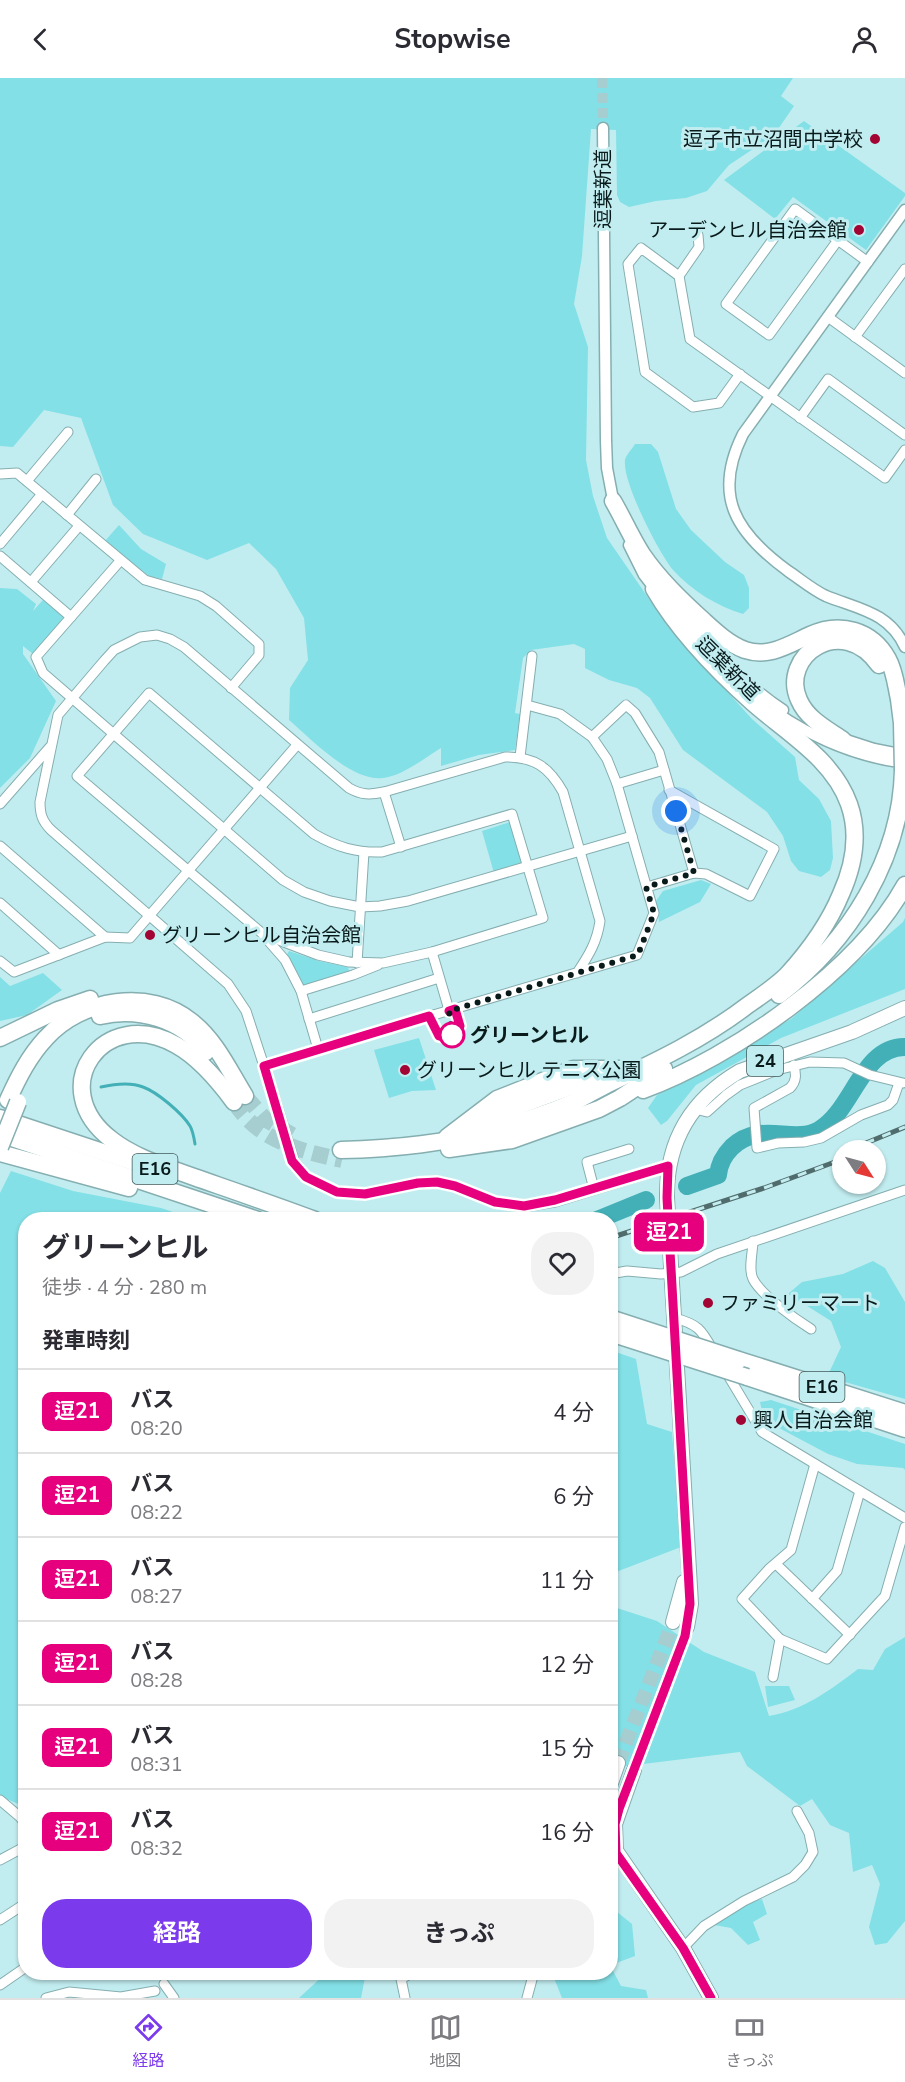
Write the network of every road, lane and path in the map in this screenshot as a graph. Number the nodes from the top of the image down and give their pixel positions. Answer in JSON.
{"nodes":[{"id":1,"x":603,"y":128,"type":"tunnel mouth"},
{"id":2,"x":905,"y":210,"type":"edge"},
{"id":3,"x":698,"y":235,"type":"dead end"},
{"id":4,"x":838,"y":240,"type":"junction"},
{"id":5,"x":868,"y":262,"type":"junction"},
{"id":6,"x":905,"y":269,"type":"edge"},
{"id":7,"x":679,"y":276,"type":"junction"},
{"id":8,"x":828,"y":317,"type":"junction"},
{"id":9,"x":855,"y":337,"type":"junction"},
{"id":10,"x":905,"y":360,"type":"edge"},
{"id":11,"x":902,"y":371,"type":"edge"},
{"id":12,"x":740,"y":375,"type":"junction"},
{"id":13,"x":771,"y":397,"type":"junction"},
{"id":14,"x":800,"y":418,"type":"junction"},
{"id":15,"x":68,"y":432,"type":"dead end"},
{"id":16,"x":905,"y":435,"type":"edge"},
{"id":17,"x":905,"y":450,"type":"edge"},
{"id":18,"x":0,"y":474,"type":"edge"},
{"id":19,"x":96,"y":479,"type":"dead end"},
{"id":20,"x":27,"y":481,"type":"junction"},
{"id":21,"x":42,"y":494,"type":"junction"},
{"id":22,"x":613,"y":501,"type":"junction"},
{"id":23,"x":67,"y":515,"type":"junction"},
{"id":24,"x":79,"y":526,"type":"junction"},
{"id":25,"x":0,"y":544,"type":"edge"},
{"id":26,"x":0,"y":556,"type":"edge"},
{"id":27,"x":120,"y":561,"type":"junction"},
{"id":28,"x":31,"y":582,"type":"junction"},
{"id":29,"x":654,"y":589,"type":"junction"},
{"id":30,"x":71,"y":617,"type":"junction"},
{"id":31,"x":905,"y":647,"type":"edge"},
{"id":32,"x":532,"y":656,"type":"dead end"},
{"id":33,"x":231,"y":688,"type":"junction"},
{"id":34,"x":72,"y":698,"type":"junction"},
{"id":35,"x":894,"y":699,"type":"junction"},
{"id":36,"x":527,"y":705,"type":"junction"},
{"id":37,"x":114,"y":734,"type":"junction"},
{"id":38,"x":592,"y":737,"type":"junction"},
{"id":39,"x":843,"y":740,"type":"junction"},
{"id":40,"x":52,"y":745,"type":"junction"},
{"id":41,"x":297,"y":745,"type":"junction"},
{"id":42,"x":520,"y":757,"type":"junction"},
{"id":43,"x":902,"y":764,"type":"edge"},
{"id":44,"x":664,"y":770,"type":"junction"},
{"id":45,"x":617,"y":784,"type":"junction"},
{"id":46,"x":259,"y":788,"type":"junction"},
{"id":47,"x":669,"y":790,"type":"junction"},
{"id":48,"x":384,"y":792,"type":"junction"},
{"id":49,"x":0,"y":804,"type":"edge"},
{"id":50,"x":223,"y":829,"type":"junction"},
{"id":51,"x":632,"y":836,"type":"junction"},
{"id":52,"x":0,"y":846,"type":"edge"},
{"id":53,"x":401,"y":847,"type":"junction"},
{"id":54,"x":581,"y":851,"type":"junction"},
{"id":55,"x":364,"y":852,"type":"junction"},
{"id":56,"x":527,"y":867,"type":"junction"},
{"id":57,"x":188,"y":871,"type":"junction"},
{"id":58,"x":694,"y":873,"type":"junction"},
{"id":59,"x":905,"y":885,"type":"edge"},
{"id":60,"x":646,"y":887,"type":"junction"},
{"id":61,"x":0,"y":903,"type":"edge"},
{"id":62,"x":360,"y":907,"type":"junction"},
{"id":63,"x":149,"y":915,"type":"junction"},
{"id":64,"x":262,"y":934,"type":"junction"},
{"id":65,"x":105,"y":937,"type":"junction"},
{"id":66,"x":432,"y":952,"type":"junction"},
{"id":67,"x":59,"y":955,"type":"junction"},
{"id":68,"x":0,"y":961,"type":"edge"},
{"id":69,"x":357,"y":963,"type":"junction"},
{"id":70,"x":383,"y":963,"type":"junction"},
{"id":71,"x":578,"y":973,"type":"junction"},
{"id":72,"x":785,"y":976,"type":"junction"},
{"id":73,"x":440,"y":978,"type":"junction"},
{"id":74,"x":301,"y":991,"type":"junction"},
{"id":75,"x":905,"y":1008,"type":"edge"},
{"id":76,"x":173,"y":1009,"type":"junction"},
{"id":77,"x":449,"y":1011,"type":"junction"},
{"id":78,"x":309,"y":1019,"type":"junction"},
{"id":79,"x":0,"y":1038,"type":"edge"},
{"id":80,"x":318,"y":1049,"type":"junction"},
{"id":81,"x":794,"y":1065,"type":"junction"},
{"id":82,"x":264,"y":1066,"type":"junction"},
{"id":83,"x":636,"y":1072,"type":"junction"},
{"id":84,"x":902,"y":1083,"type":"edge"},
{"id":85,"x":223,"y":1088,"type":"junction"},
{"id":86,"x":620,"y":1098,"type":"junction"},
{"id":87,"x":13,"y":1101,"type":"junction"},
{"id":88,"x":695,"y":1109,"type":"junction"},
{"id":89,"x":0,"y":1118,"type":"edge"},
{"id":90,"x":0,"y":1134,"type":"edge"},
{"id":91,"x":462,"y":1138,"type":"junction"},
{"id":92,"x":0,"y":1147,"type":"edge"},
{"id":93,"x":629,"y":1149,"type":"dead end"},
{"id":94,"x":0,"y":1153,"type":"edge"},
{"id":95,"x":668,"y":1166,"type":"junction"},
{"id":96,"x":594,"y":1189,"type":"junction"},
{"id":97,"x":905,"y":1190,"type":"edge"},
{"id":98,"x":222,"y":1212,"type":"edge"},
{"id":99,"x":234,"y":1212,"type":"edge"},
{"id":100,"x":286,"y":1212,"type":"edge"},
{"id":101,"x":293,"y":1212,"type":"edge"},
{"id":102,"x":753,"y":1241,"type":"junction"},
{"id":103,"x":672,"y":1270,"type":"junction"},
{"id":104,"x":618,"y":1273,"type":"edge"},
{"id":105,"x":674,"y":1318,"type":"junction"},
{"id":106,"x":618,"y":1321,"type":"edge"},
{"id":107,"x":811,"y":1329,"type":"dead end"},
{"id":108,"x":618,"y":1336,"type":"edge"},
{"id":109,"x":905,"y":1413,"type":"edge"},
{"id":110,"x":905,"y":1429,"type":"edge"},
{"id":111,"x":815,"y":1464,"type":"junction"},
{"id":112,"x":860,"y":1491,"type":"junction"},
{"id":113,"x":905,"y":1518,"type":"edge"},
{"id":114,"x":905,"y":1527,"type":"edge"},
{"id":115,"x":688,"y":1547,"type":"junction"},
{"id":116,"x":776,"y":1564,"type":"junction"},
{"id":117,"x":812,"y":1599,"type":"junction"},
{"id":118,"x":673,"y":1622,"type":"tunnel mouth"},
{"id":119,"x":687,"y":1627,"type":"tunnel mouth"},
{"id":120,"x":850,"y":1635,"type":"junction"},
{"id":121,"x":780,"y":1639,"type":"junction"},
{"id":122,"x":773,"y":1677,"type":"dead end"},
{"id":123,"x":634,"y":1770,"type":"tunnel mouth"},
{"id":124,"x":0,"y":1800,"type":"edge"},
{"id":125,"x":797,"y":1811,"type":"dead end"},
{"id":126,"x":18,"y":1815,"type":"edge"},
{"id":127,"x":618,"y":1815,"type":"edge"},
{"id":128,"x":18,"y":1850,"type":"edge"},
{"id":129,"x":618,"y":1853,"type":"edge"},
{"id":130,"x":0,"y":1860,"type":"edge"},
{"id":131,"x":18,"y":1908,"type":"edge"},
{"id":132,"x":0,"y":1920,"type":"edge"},
{"id":133,"x":683,"y":1948,"type":"junction"},
{"id":134,"x":18,"y":1973,"type":"edge"},
{"id":135,"x":401,"y":1980,"type":"edge"},
{"id":136,"x":532,"y":1980,"type":"edge"},
{"id":137,"x":164,"y":1984,"type":"dead end"},
{"id":138,"x":0,"y":1985,"type":"edge"},
{"id":139,"x":154,"y":1991,"type":"dead end"},
{"id":140,"x":46,"y":1998,"type":"edge"},
{"id":141,"x":174,"y":1998,"type":"edge"},
{"id":142,"x":405,"y":1998,"type":"edge"},
{"id":143,"x":527,"y":1998,"type":"edge"},
{"id":144,"x":711,"y":1998,"type":"edge"}],
"edges":[{"from":1,"to":22,"type":"street","name":"逗葉新道"},
{"from":2,"to":5,"type":"street"},
{"from":3,"to":7,"type":"street"},
{"from":4,"to":4,"type":"street"},
{"from":4,"to":5,"type":"street"},
{"from":5,"to":8,"type":"street"},
{"from":6,"to":9,"type":"street"},
{"from":7,"to":12,"type":"street"},
{"from":7,"to":12,"type":"street"},
{"from":8,"to":9,"type":"street"},
{"from":8,"to":13,"type":"street"},
{"from":9,"to":11,"type":"street"},
{"from":10,"to":11,"type":"street"},
{"from":12,"to":13,"type":"street"},
{"from":13,"to":14,"type":"street"},
{"from":13,"to":31,"type":"street"},
{"from":14,"to":16,"type":"street"},
{"from":14,"to":17,"type":"street"},
{"from":15,"to":20,"type":"street"},
{"from":18,"to":20,"type":"street"},
{"from":19,"to":23,"type":"street"},
{"from":20,"to":21,"type":"street"},
{"from":21,"to":23,"type":"street"},
{"from":21,"to":25,"type":"street"},
{"from":22,"to":29,"type":"street","name":"逗葉新道"},
{"from":22,"to":35,"type":"highway"},
{"from":22,"to":39,"type":"street","name":"逗葉新道"},
{"from":23,"to":24,"type":"street"},
{"from":24,"to":27,"type":"street"},
{"from":24,"to":28,"type":"street"},
{"from":26,"to":28,"type":"street"},
{"from":27,"to":30,"type":"street"},
{"from":27,"to":33,"type":"street"},
{"from":28,"to":30,"type":"street"},
{"from":29,"to":43,"type":"street","name":"逗葉新道"},
{"from":29,"to":72,"type":"highway"},
{"from":30,"to":34,"type":"street"},
{"from":32,"to":36,"type":"street"},
{"from":33,"to":34,"type":"street"},
{"from":33,"to":41,"type":"street"},
{"from":34,"to":37,"type":"street"},
{"from":34,"to":40,"type":"street"},
{"from":35,"to":39,"type":"highway"},
{"from":35,"to":43,"type":"highway","bridge":true},
{"from":36,"to":38,"type":"street"},
{"from":36,"to":42,"type":"street"},
{"from":37,"to":46,"type":"street"},
{"from":37,"to":50,"type":"street"},
{"from":37,"to":57,"type":"street"},
{"from":38,"to":44,"type":"street"},
{"from":38,"to":45,"type":"street"},
{"from":39,"to":43,"type":"street","name":"逗葉新道"},
{"from":40,"to":49,"type":"street"},
{"from":40,"to":63,"type":"street"},
{"from":41,"to":46,"type":"street"},
{"from":41,"to":48,"type":"street"},
{"from":42,"to":48,"type":"street"},
{"from":42,"to":54,"type":"street"},
{"from":43,"to":72,"type":"highway"},
{"from":43,"to":86,"type":"highway"},
{"from":44,"to":45,"type":"street"},
{"from":44,"to":47,"type":"street"},
{"from":45,"to":51,"type":"street"},
{"from":46,"to":50,"type":"street"},
{"from":46,"to":55,"type":"street"},
{"from":47,"to":58,"type":"street"},
{"from":47,"to":58,"type":"street"},
{"from":48,"to":53,"type":"street"},
{"from":50,"to":57,"type":"street"},
{"from":50,"to":62,"type":"street"},
{"from":51,"to":54,"type":"street"},
{"from":51,"to":60,"type":"street"},
{"from":52,"to":65,"type":"street"},
{"from":53,"to":55,"type":"street"},
{"from":53,"to":56,"type":"street"},
{"from":54,"to":56,"type":"street"},
{"from":54,"to":71,"type":"street"},
{"from":55,"to":62,"type":"street"},
{"from":56,"to":62,"type":"street"},
{"from":56,"to":66,"type":"street"},
{"from":57,"to":63,"type":"street"},
{"from":57,"to":64,"type":"street"},
{"from":58,"to":60,"type":"street"},
{"from":59,"to":86,"type":"highway"},
{"from":60,"to":71,"type":"street"},
{"from":61,"to":67,"type":"street"},
{"from":62,"to":69,"type":"street"},
{"from":63,"to":65,"type":"street"},
{"from":63,"to":82,"type":"street"},
{"from":64,"to":69,"type":"street"},
{"from":64,"to":74,"type":"street"},
{"from":65,"to":67,"type":"street"},
{"from":66,"to":70,"type":"street"},
{"from":66,"to":73,"type":"street"},
{"from":67,"to":68,"type":"street"},
{"from":69,"to":70,"type":"street"},
{"from":70,"to":74,"type":"street"},
{"from":71,"to":77,"type":"street"},
{"from":72,"to":83,"type":"highway"},
{"from":73,"to":77,"type":"street"},
{"from":73,"to":78,"type":"street"},
{"from":74,"to":78,"type":"street"},
{"from":75,"to":88,"type":"main road","number":"24"},
{"from":76,"to":79,"type":"highway"},
{"from":76,"to":85,"type":"highway"},
{"from":76,"to":87,"type":"highway"},
{"from":77,"to":80,"type":"street"},
{"from":78,"to":80,"type":"street"},
{"from":80,"to":82,"type":"street"},
{"from":81,"to":84,"type":"street"},
{"from":81,"to":84,"type":"street"},
{"from":81,"to":88,"type":"street"},
{"from":82,"to":96,"type":"street"},
{"from":83,"to":91,"type":"highway"},
{"from":83,"to":91,"type":"highway"},
{"from":83,"to":91,"type":"highway"},
{"from":85,"to":87,"type":"highway"},
{"from":85,"to":101,"type":"highway"},
{"from":86,"to":91,"type":"highway"},
{"from":87,"to":89,"type":"highway"},
{"from":87,"to":92,"type":"highway","bridge":true},
{"from":88,"to":95,"type":"main road","number":"24"},
{"from":89,"to":100,"type":"highway","number":"E16"},
{"from":90,"to":99,"type":"highway","number":"E16"},
{"from":91,"to":91,"type":"highway"},
{"from":93,"to":96,"type":"street"},
{"from":94,"to":98,"type":"highway"},
{"from":95,"to":96,"type":"street"},
{"from":95,"to":103,"type":"main road","number":"24","bridge":true},
{"from":97,"to":102,"type":"street"},
{"from":102,"to":103,"type":"street"},
{"from":102,"to":107,"type":"street"},
{"from":103,"to":104,"type":"street"},
{"from":103,"to":105,"type":"main road","number":"24"},
{"from":105,"to":111,"type":"street"},
{"from":105,"to":115,"type":"main road","number":"24"},
{"from":106,"to":109,"type":"highway","number":"E16","bridge":true},
{"from":108,"to":110,"type":"highway","number":"E16","bridge":true},
{"from":111,"to":112,"type":"street"},
{"from":111,"to":116,"type":"street"},
{"from":112,"to":113,"type":"street"},
{"from":112,"to":117,"type":"street"},
{"from":114,"to":120,"type":"street"},
{"from":115,"to":118,"type":"main road","number":"24"},
{"from":115,"to":119,"type":"main road","number":"24"},
{"from":116,"to":117,"type":"street"},
{"from":116,"to":121,"type":"street"},
{"from":117,"to":120,"type":"street"},
{"from":120,"to":121,"type":"street"},
{"from":121,"to":122,"type":"street"},
{"from":123,"to":127,"type":"main road"},
{"from":124,"to":126,"type":"street"},
{"from":125,"to":133,"type":"street"},
{"from":128,"to":130,"type":"street"},
{"from":129,"to":133,"type":"main road"},
{"from":131,"to":132,"type":"street"},
{"from":133,"to":144,"type":"main road"},
{"from":134,"to":138,"type":"street"},
{"from":135,"to":142,"type":"street"},
{"from":136,"to":143,"type":"street"},
{"from":137,"to":141,"type":"street"},
{"from":139,"to":140,"type":"street"}]}
